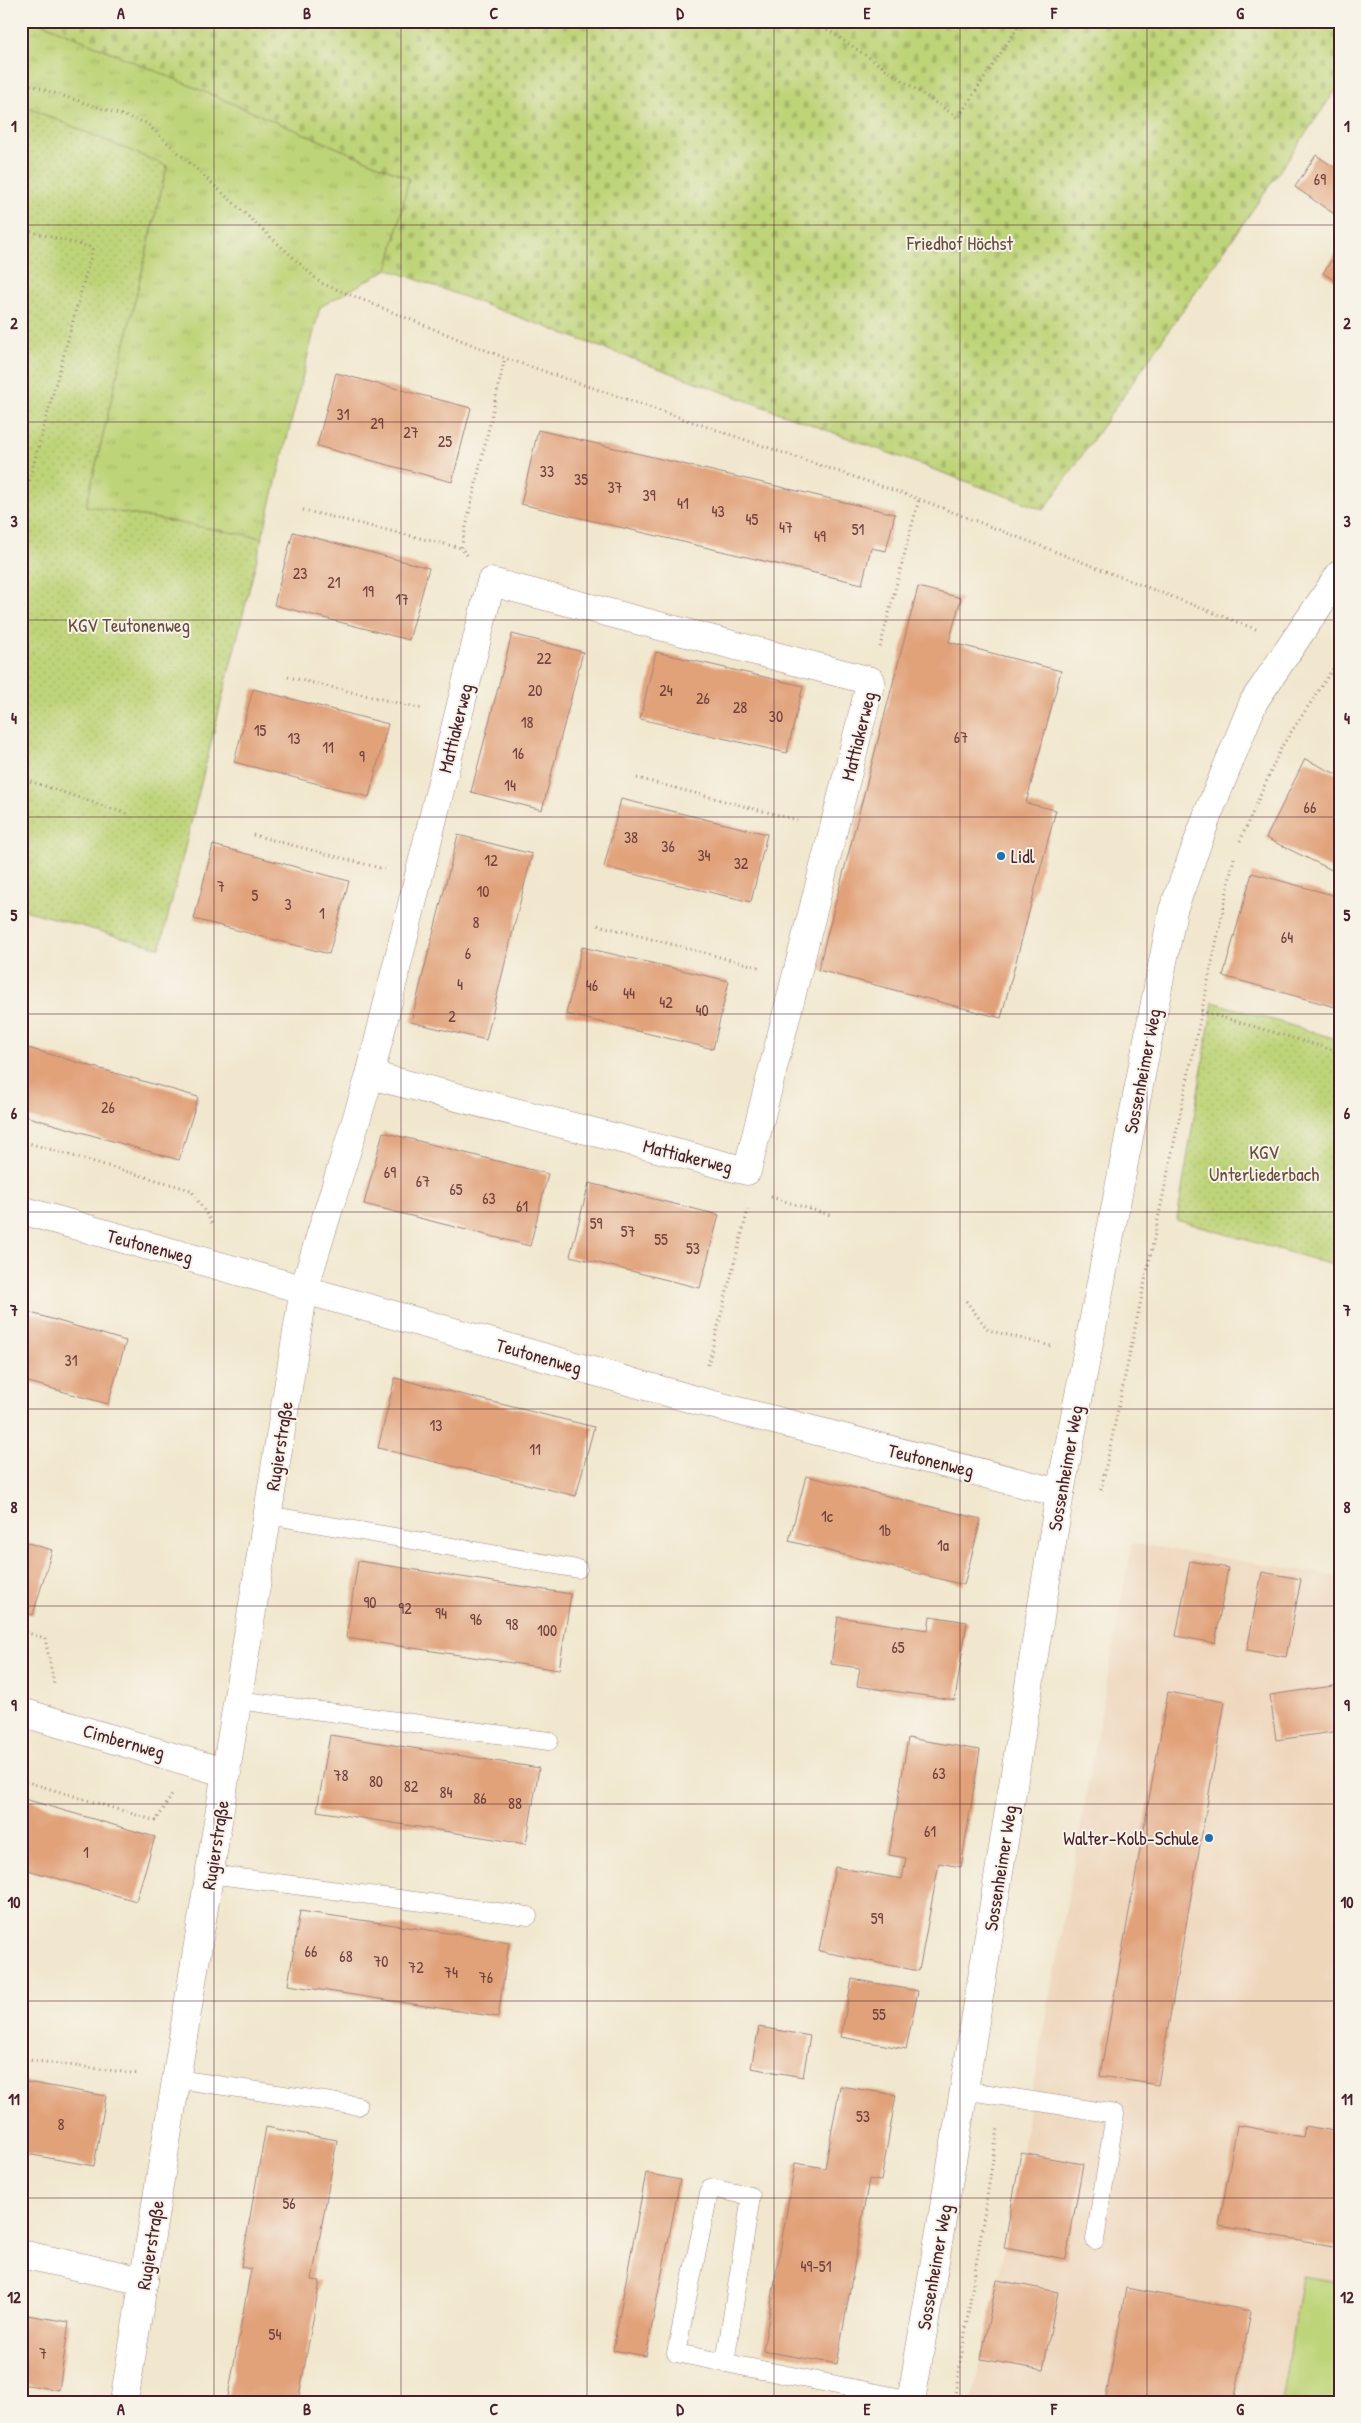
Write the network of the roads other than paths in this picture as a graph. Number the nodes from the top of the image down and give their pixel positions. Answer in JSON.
{"nodes":[{"id":1,"x":1340,"y":574,"type":"edge"},
{"id":2,"x":370,"y":1076,"type":"junction"},
{"id":3,"x":21,"y":1210,"type":"edge"},
{"id":4,"x":304,"y":1289,"type":"junction"},
{"id":5,"x":1060,"y":1492,"type":"junction"},
{"id":6,"x":268,"y":1515,"type":"junction"},
{"id":7,"x":578,"y":1569,"type":"dead end"},
{"id":8,"x":238,"y":1700,"type":"junction"},
{"id":9,"x":21,"y":1712,"type":"edge"},
{"id":10,"x":549,"y":1741,"type":"dead end"},
{"id":11,"x":226,"y":1773,"type":"junction"},
{"id":12,"x":210,"y":1874,"type":"junction"},
{"id":13,"x":528,"y":1916,"type":"dead end"},
{"id":14,"x":177,"y":2079,"type":"junction"},
{"id":15,"x":964,"y":2090,"type":"junction"},
{"id":16,"x":358,"y":2106,"type":"dead end"},
{"id":17,"x":1095,"y":2240,"type":"dead end"},
{"id":18,"x":21,"y":2254,"type":"edge"},
{"id":19,"x":144,"y":2281,"type":"junction"},
{"id":20,"x":725,"y":2363,"type":"junction"},
{"id":21,"x":912,"y":2401,"type":"edge"},
{"id":22,"x":124,"y":2402,"type":"edge"}],
"edges":[{"from":1,"to":5,"type":"street","name":"Sossenheimer Weg"},
{"from":2,"to":2,"type":"street","name":"Mattiakerweg"},
{"from":2,"to":4,"type":"street","name":"Mattiakerweg"},
{"from":3,"to":4,"type":"street","name":"Teutonenweg"},
{"from":4,"to":5,"type":"street","name":"Teutonenweg"},
{"from":4,"to":6,"type":"street","name":"Rugierstraße"},
{"from":5,"to":15,"type":"street","name":"Sossenheimer Weg"},
{"from":6,"to":7,"type":"lane"},
{"from":6,"to":8,"type":"street","name":"Rugierstraße"},
{"from":8,"to":10,"type":"lane"},
{"from":8,"to":11,"type":"street","name":"Rugierstraße"},
{"from":9,"to":11,"type":"street","name":"Cimbernweg"},
{"from":11,"to":12,"type":"street","name":"Rugierstraße"},
{"from":12,"to":13,"type":"lane"},
{"from":12,"to":14,"type":"street","name":"Rugierstraße"},
{"from":14,"to":16,"type":"lane"},
{"from":14,"to":19,"type":"street","name":"Rugierstraße"},
{"from":15,"to":17,"type":"lane"},
{"from":15,"to":21,"type":"street","name":"Sossenheimer Weg"},
{"from":18,"to":19,"type":"street"},
{"from":19,"to":22,"type":"street","name":"Rugierstraße"},
{"from":20,"to":20,"type":"lane"},
{"from":20,"to":21,"type":"lane"}]}
